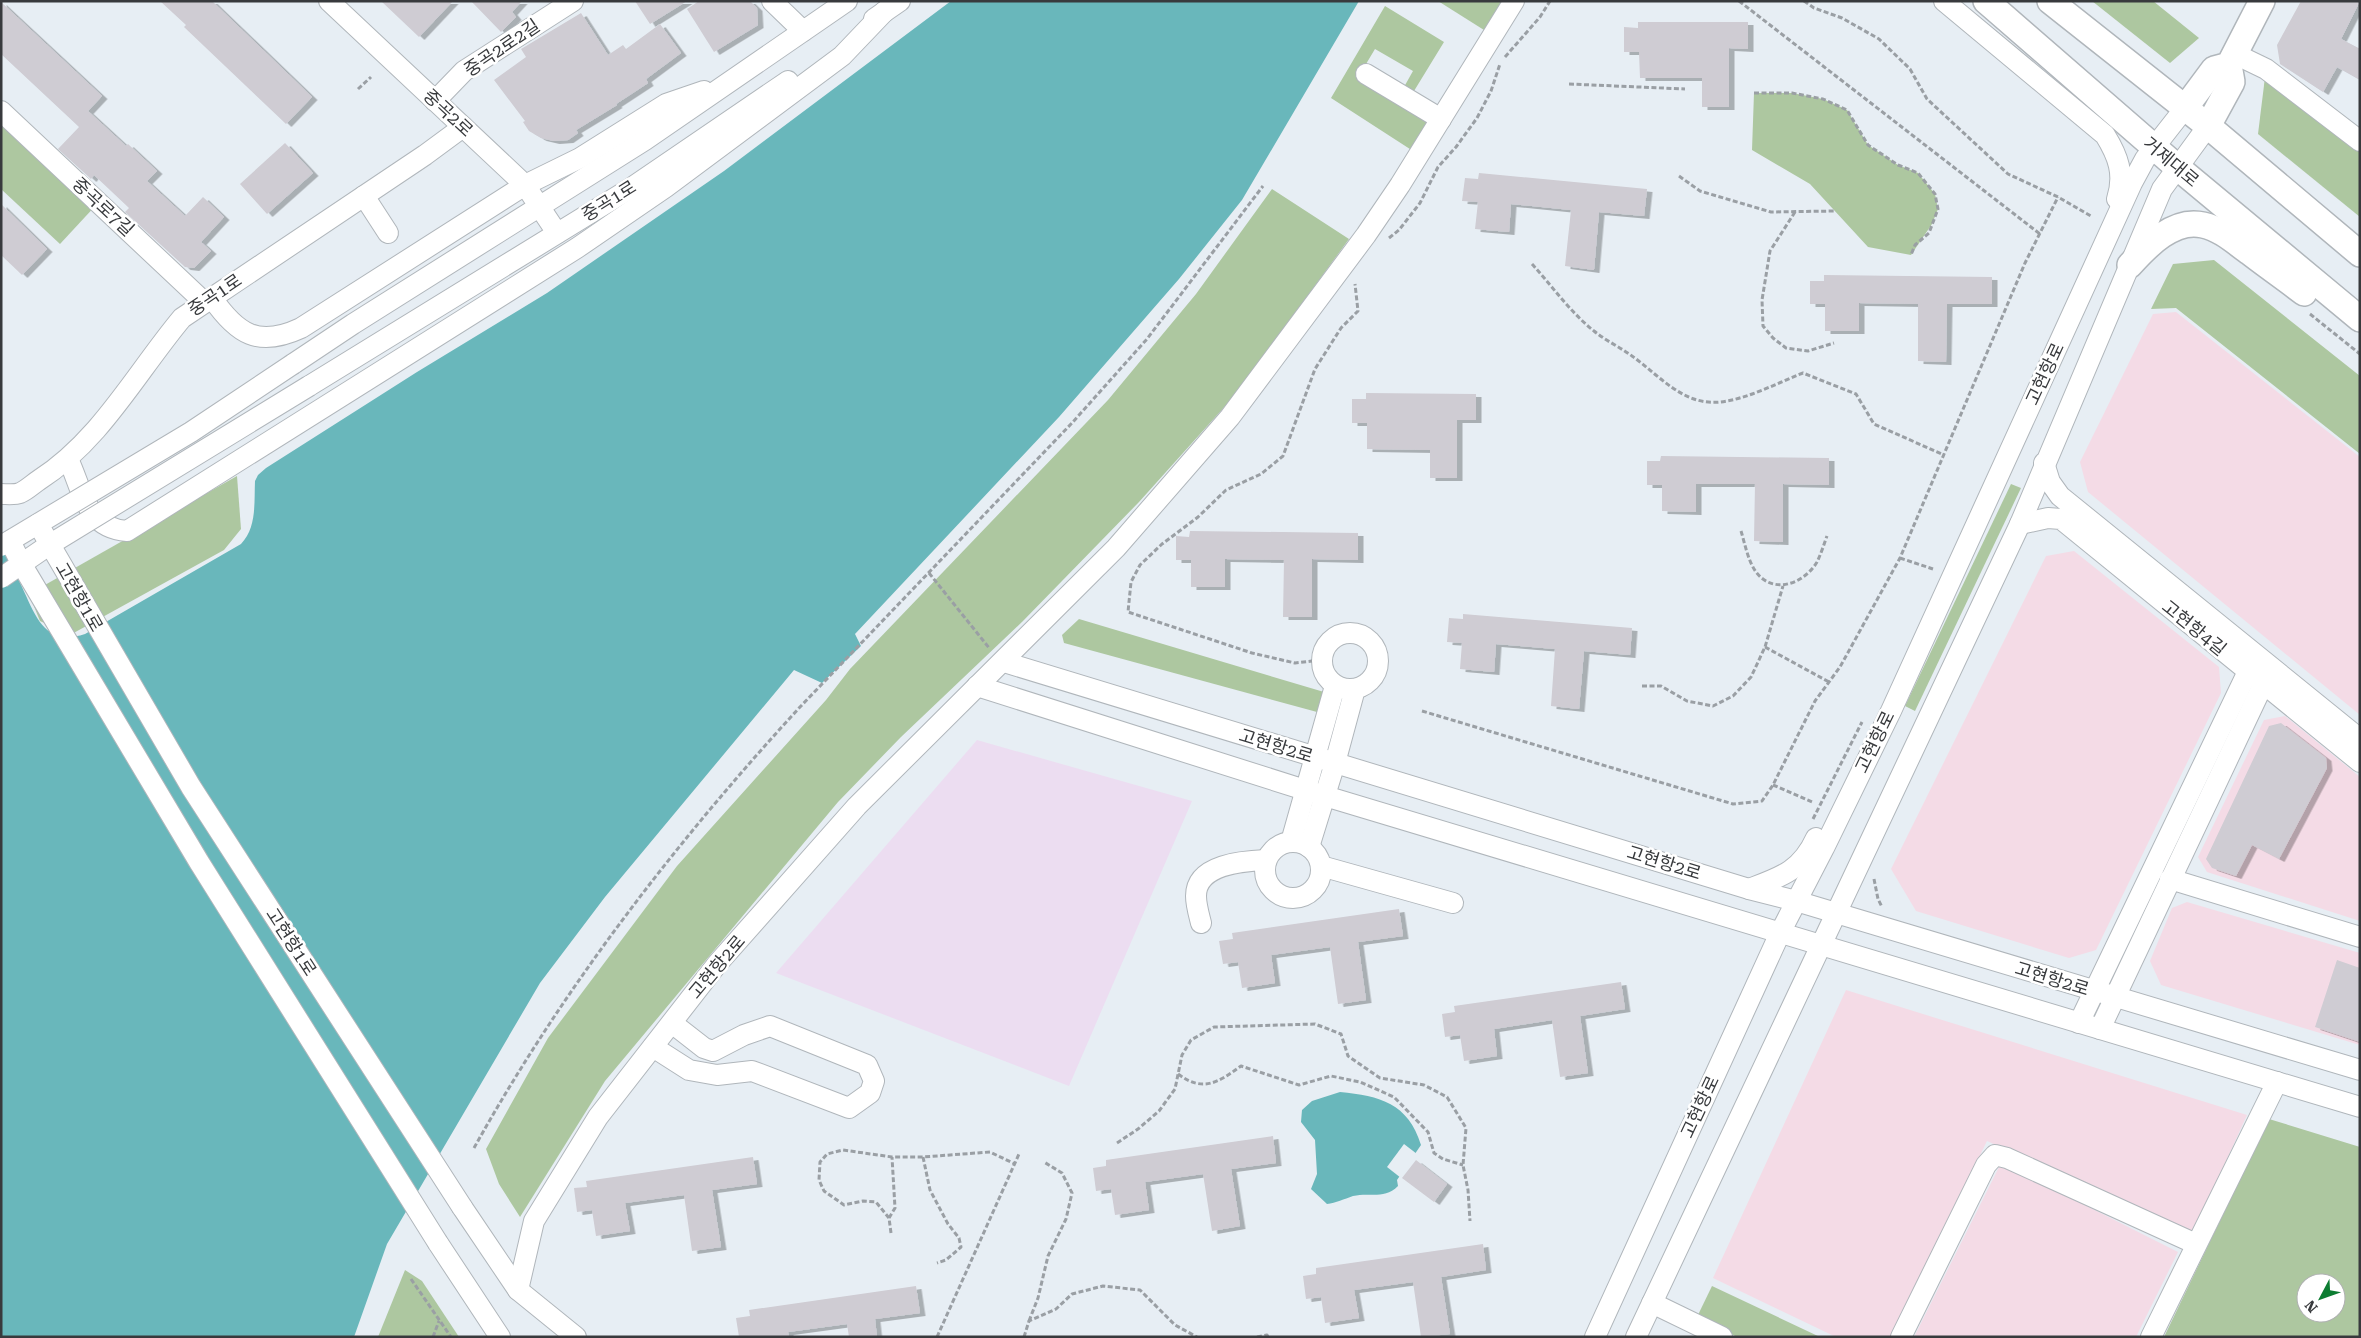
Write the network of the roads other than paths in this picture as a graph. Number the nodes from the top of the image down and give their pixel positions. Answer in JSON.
{"nodes":[{"id":1,"x":330,"y":1,"type":"edge"},
{"id":2,"x":572,"y":1,"type":"edge"},
{"id":3,"x":772,"y":1,"type":"edge"},
{"id":4,"x":847,"y":1,"type":"edge"},
{"id":5,"x":1514,"y":1,"type":"edge"},
{"id":6,"x":1944,"y":1,"type":"edge"},
{"id":7,"x":1986,"y":1,"type":"edge"},
{"id":8,"x":2050,"y":1,"type":"edge"},
{"id":9,"x":2262,"y":1,"type":"edge"},
{"id":10,"x":893,"y":6,"type":"edge"},
{"id":11,"x":803,"y":31,"type":"junction"},
{"id":12,"x":2232,"y":59,"type":"junction"},
{"id":13,"x":1366,"y":74,"type":"dead end"},
{"id":14,"x":729,"y":82,"type":"junction"},
{"id":15,"x":436,"y":101,"type":"junction"},
{"id":16,"x":2185,"y":108,"type":"junction"},
{"id":17,"x":1,"y":111,"type":"edge"},
{"id":18,"x":1441,"y":119,"type":"junction"},
{"id":19,"x":2208,"y":126,"type":"junction"},
{"id":20,"x":463,"y":127,"type":"junction"},
{"id":21,"x":2360,"y":142,"type":"edge"},
{"id":22,"x":2154,"y":147,"type":"junction"},
{"id":23,"x":2177,"y":167,"type":"junction"},
{"id":24,"x":525,"y":185,"type":"junction"},
{"id":25,"x":364,"y":196,"type":"junction"},
{"id":26,"x":541,"y":207,"type":"junction"},
{"id":27,"x":388,"y":233,"type":"dead end"},
{"id":28,"x":557,"y":234,"type":"junction"},
{"id":29,"x":2104,"y":245,"type":"junction"},
{"id":30,"x":2360,"y":254,"type":"edge"},
{"id":31,"x":2130,"y":265,"type":"junction"},
{"id":32,"x":208,"y":300,"type":"junction"},
{"id":33,"x":2356,"y":316,"type":"edge"},
{"id":34,"x":68,"y":459,"type":"junction"},
{"id":35,"x":2044,"y":463,"type":"junction"},
{"id":36,"x":1,"y":494,"type":"edge"},
{"id":37,"x":38,"y":524,"type":"junction"},
{"id":38,"x":2020,"y":524,"type":"junction"},
{"id":39,"x":6,"y":544,"type":"edge"},
{"id":40,"x":49,"y":546,"type":"junction"},
{"id":41,"x":22,"y":565,"type":"junction"},
{"id":42,"x":1,"y":578,"type":"edge"},
{"id":43,"x":994,"y":659,"type":"junction"},
{"id":44,"x":2260,"y":670,"type":"junction"},
{"id":45,"x":977,"y":686,"type":"junction"},
{"id":46,"x":1345,"y":688,"type":"junction"},
{"id":47,"x":1890,"y":711,"type":"junction"},
{"id":48,"x":2360,"y":739,"type":"edge"},
{"id":49,"x":1314,"y":758,"type":"junction"},
{"id":50,"x":2360,"y":762,"type":"edge"},
{"id":51,"x":1335,"y":763,"type":"junction"},
{"id":52,"x":1315,"y":793,"type":"junction"},
{"id":53,"x":1300,"y":844,"type":"junction"},
{"id":54,"x":1266,"y":860,"type":"junction"},
{"id":55,"x":1321,"y":866,"type":"junction"},
{"id":56,"x":2170,"y":879,"type":"junction"},
{"id":57,"x":1749,"y":889,"type":"junction"},
{"id":58,"x":1796,"y":901,"type":"junction"},
{"id":59,"x":1453,"y":903,"type":"dead end"},
{"id":60,"x":1836,"y":913,"type":"junction"},
{"id":61,"x":1201,"y":923,"type":"dead end"},
{"id":62,"x":1780,"y":933,"type":"junction"},
{"id":63,"x":2360,"y":937,"type":"edge"},
{"id":64,"x":1820,"y":944,"type":"junction"},
{"id":65,"x":2094,"y":992,"type":"junction"},
{"id":66,"x":2114,"y":997,"type":"junction"},
{"id":67,"x":672,"y":1023,"type":"junction"},
{"id":68,"x":2079,"y":1023,"type":"junction"},
{"id":69,"x":2100,"y":1029,"type":"junction"},
{"id":70,"x":653,"y":1047,"type":"junction"},
{"id":71,"x":2360,"y":1070,"type":"edge"},
{"id":72,"x":2277,"y":1082,"type":"junction"},
{"id":73,"x":2360,"y":1107,"type":"edge"},
{"id":74,"x":2196,"y":1244,"type":"junction"},
{"id":75,"x":518,"y":1290,"type":"junction"},
{"id":76,"x":1652,"y":1302,"type":"junction"},
{"id":77,"x":500,"y":1337,"type":"edge"},
{"id":78,"x":576,"y":1337,"type":"edge"},
{"id":79,"x":1596,"y":1337,"type":"edge"},
{"id":80,"x":1636,"y":1337,"type":"edge"},
{"id":81,"x":1722,"y":1337,"type":"edge"},
{"id":82,"x":1901,"y":1337,"type":"edge"},
{"id":83,"x":2151,"y":1337,"type":"edge"}],
"edges":[{"from":1,"to":15,"type":"street","name":"중곡2로"},
{"from":2,"to":15,"type":"street","name":"중곡2로2길"},
{"from":3,"to":11,"type":"street"},
{"from":4,"to":11,"type":"street","name":"중곡1로"},
{"from":5,"to":18,"type":"street"},
{"from":6,"to":29,"type":"street"},
{"from":7,"to":22,"type":"main road","name":"거제대로"},
{"from":8,"to":16,"type":"main road"},
{"from":9,"to":12,"type":"main road"},
{"from":10,"to":28,"type":"street","name":"중곡1로"},
{"from":10,"to":34,"type":"street"},
{"from":11,"to":14,"type":"street","name":"중곡1로"},
{"from":12,"to":16,"type":"main road"},
{"from":12,"to":19,"type":"main road"},
{"from":12,"to":21,"type":"street"},
{"from":13,"to":18,"type":"street"},
{"from":14,"to":24,"type":"street","name":"중곡로7길"},
{"from":14,"to":26,"type":"street","name":"중곡1로"},
{"from":15,"to":20,"type":"street","name":"중곡2로"},
{"from":16,"to":19,"type":"main road"},
{"from":16,"to":22,"type":"street","name":"고현항로"},
{"from":17,"to":32,"type":"street","name":"중곡로7길"},
{"from":18,"to":43,"type":"street"},
{"from":19,"to":23,"type":"street","name":"고현항로"},
{"from":19,"to":30,"type":"main road"},
{"from":20,"to":24,"type":"street","name":"중곡2로"},
{"from":20,"to":25,"type":"street","name":"중곡1로"},
{"from":22,"to":23,"type":"main road","name":"거제대로"},
{"from":22,"to":29,"type":"street","name":"고현항로"},
{"from":23,"to":31,"type":"street","name":"고현항로"},
{"from":23,"to":33,"type":"main road","name":"거제대로"},
{"from":24,"to":26,"type":"street","name":"중곡2로"},
{"from":24,"to":32,"type":"street","name":"중곡로7길"},
{"from":25,"to":27,"type":"street"},
{"from":25,"to":32,"type":"street","name":"중곡1로"},
{"from":26,"to":28,"type":"street","name":"중곡2로"},
{"from":26,"to":37,"type":"street","name":"중곡1로","bridge":true},
{"from":28,"to":40,"type":"street","name":"중곡1로","bridge":true},
{"from":29,"to":47,"type":"street","name":"고현항로"},
{"from":31,"to":33,"type":"main road"},
{"from":31,"to":35,"type":"street","name":"고현항로"},
{"from":32,"to":34,"type":"street","name":"중곡1로"},
{"from":34,"to":36,"type":"street","name":"중곡1로"},
{"from":35,"to":38,"type":"street","name":"고현항로"},
{"from":35,"to":44,"type":"street","name":"고현항4길"},
{"from":37,"to":39,"type":"street","name":"중곡1로","bridge":true},
{"from":37,"to":40,"type":"street","name":"고현항1로","bridge":true},
{"from":38,"to":44,"type":"street","name":"고현항4길"},
{"from":38,"to":60,"type":"street","name":"고현항로"},
{"from":39,"to":41,"type":"street","name":"고현항1로","bridge":true},
{"from":40,"to":41,"type":"street","name":"중곡1로","bridge":true},
{"from":40,"to":75,"type":"street","name":"고현항1로","bridge":true},
{"from":41,"to":42,"type":"street","name":"중곡1로","bridge":true},
{"from":41,"to":77,"type":"street","name":"고현항1로","bridge":true},
{"from":43,"to":45,"type":"street","name":"고현항2로"},
{"from":43,"to":49,"type":"street","name":"고현항2로"},
{"from":44,"to":48,"type":"street","name":"고현항4길"},
{"from":44,"to":50,"type":"street","name":"고현항4길"},
{"from":44,"to":56,"type":"street"},
{"from":44,"to":65,"type":"street"},
{"from":45,"to":52,"type":"street","name":"고현항2로"},
{"from":45,"to":67,"type":"street","name":"고현항2로"},
{"from":46,"to":46,"type":"street"},
{"from":46,"to":49,"type":"street"},
{"from":46,"to":51,"type":"street"},
{"from":47,"to":57,"type":"street"},
{"from":47,"to":58,"type":"street","name":"고현항로"},
{"from":49,"to":51,"type":"street","name":"고현항2로"},
{"from":49,"to":52,"type":"street"},
{"from":51,"to":52,"type":"street"},
{"from":51,"to":57,"type":"street","name":"고현항2로"},
{"from":52,"to":53,"type":"street"},
{"from":52,"to":62,"type":"street","name":"고현항2로"},
{"from":53,"to":54,"type":"street"},
{"from":53,"to":55,"type":"street"},
{"from":54,"to":55,"type":"street"},
{"from":54,"to":61,"type":"street"},
{"from":55,"to":59,"type":"street"},
{"from":56,"to":63,"type":"street"},
{"from":56,"to":66,"type":"street"},
{"from":57,"to":58,"type":"street","name":"고현항2로"},
{"from":58,"to":60,"type":"street","name":"고현항2로"},
{"from":58,"to":62,"type":"street","name":"고현항로"},
{"from":60,"to":64,"type":"street","name":"고현항로"},
{"from":60,"to":65,"type":"street","name":"고현항2로"},
{"from":62,"to":64,"type":"street","name":"고현항2로"},
{"from":62,"to":79,"type":"street","name":"고현항로"},
{"from":64,"to":68,"type":"street","name":"고현항2로"},
{"from":64,"to":76,"type":"street","name":"고현항로"},
{"from":65,"to":66,"type":"street","name":"고현항2로"},
{"from":65,"to":68,"type":"street"},
{"from":66,"to":69,"type":"street"},
{"from":66,"to":71,"type":"street","name":"고현항2로"},
{"from":67,"to":70,"type":"street","name":"고현항2로"},
{"from":67,"to":70,"type":"street"},
{"from":68,"to":69,"type":"street","name":"고현항2로"},
{"from":69,"to":72,"type":"street","name":"고현항2로"},
{"from":70,"to":75,"type":"street","name":"고현항2로"},
{"from":72,"to":73,"type":"street","name":"고현항2로"},
{"from":72,"to":74,"type":"street"},
{"from":74,"to":82,"type":"street"},
{"from":74,"to":83,"type":"street"},
{"from":75,"to":78,"type":"street","name":"고현항1로"},
{"from":76,"to":80,"type":"street","name":"고현항로"},
{"from":76,"to":81,"type":"street"}]}
